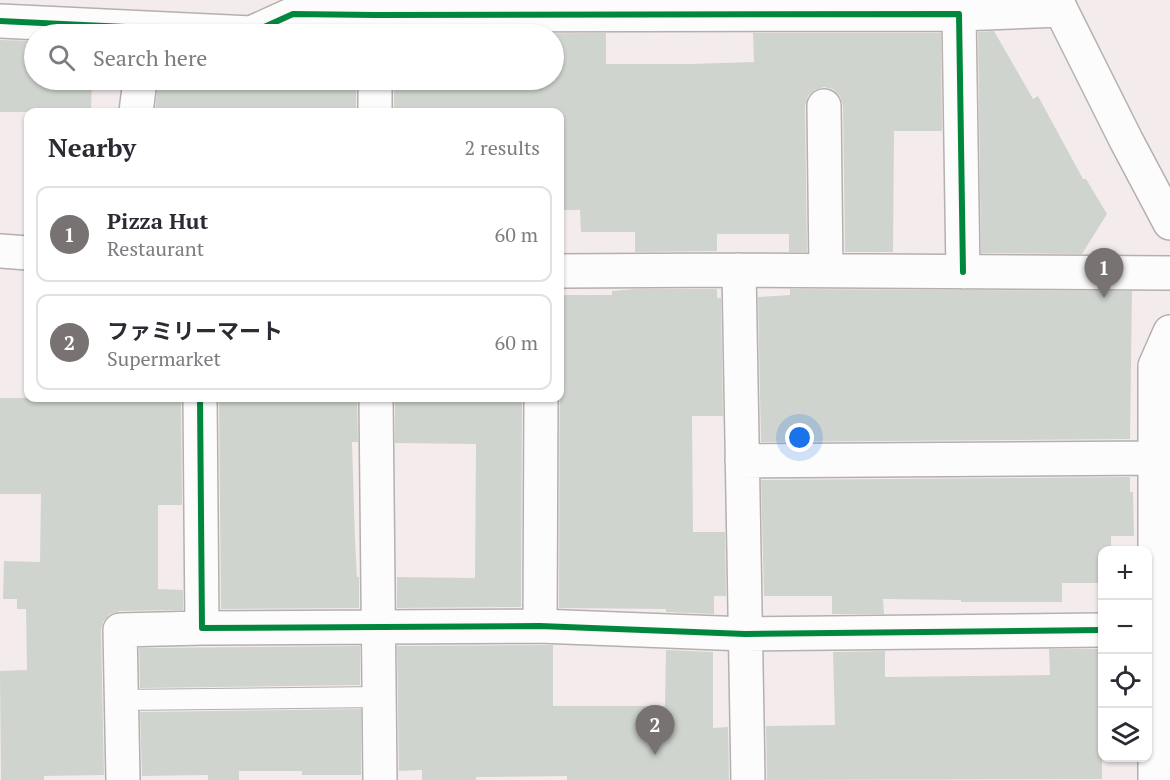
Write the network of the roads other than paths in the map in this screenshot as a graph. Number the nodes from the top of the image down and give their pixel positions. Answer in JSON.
{"nodes":[{"id":1,"x":1058,"y":5,"type":"edge"},
{"id":2,"x":865,"y":6,"type":"edge"},
{"id":3,"x":959,"y":14,"type":"junction"},
{"id":4,"x":375,"y":17,"type":"edge"},
{"id":5,"x":145,"y":20,"type":"edge"},
{"id":6,"x":0,"y":21,"type":"edge"},
{"id":7,"x":178,"y":24,"type":"edge"},
{"id":8,"x":271,"y":24,"type":"edge"},
{"id":9,"x":139,"y":90,"type":"edge"},
{"id":10,"x":375,"y":90,"type":"edge"},
{"id":11,"x":824,"y":106,"type":"dead end"},
{"id":12,"x":136,"y":108,"type":"edge"},
{"id":13,"x":375,"y":108,"type":"edge"},
{"id":14,"x":1170,"y":223,"type":"edge"},
{"id":15,"x":0,"y":250,"type":"edge"},
{"id":16,"x":24,"y":253,"type":"edge"},
{"id":17,"x":739,"y":270,"type":"junction"},
{"id":18,"x":826,"y":270,"type":"junction"},
{"id":19,"x":564,"y":271,"type":"edge"},
{"id":20,"x":963,"y":272,"type":"junction"},
{"id":21,"x":1170,"y":273,"type":"edge"},
{"id":22,"x":1170,"y":332,"type":"edge"},
{"id":23,"x":200,"y":402,"type":"edge"},
{"id":24,"x":376,"y":402,"type":"edge"},
{"id":25,"x":541,"y":402,"type":"edge"},
{"id":26,"x":1155,"y":458,"type":"junction"},
{"id":27,"x":742,"y":461,"type":"junction"},
{"id":28,"x":540,"y":626,"type":"junction"},
{"id":29,"x":202,"y":628,"type":"junction"},
{"id":30,"x":379,"y":628,"type":"junction"},
{"id":31,"x":1157,"y":629,"type":"edge"},
{"id":32,"x":1098,"y":630,"type":"edge"},
{"id":33,"x":745,"y":634,"type":"junction"},
{"id":34,"x":379,"y":697,"type":"junction"},
{"id":35,"x":121,"y":700,"type":"junction"},
{"id":36,"x":123,"y":780,"type":"edge"},
{"id":37,"x":380,"y":780,"type":"edge"},
{"id":38,"x":748,"y":780,"type":"edge"},
{"id":39,"x":1155,"y":780,"type":"edge"}],
"edges":[{"from":1,"to":3,"type":"street"},
{"from":1,"to":14,"type":"street"},
{"from":2,"to":3,"type":"street"},
{"from":2,"to":4,"type":"street"},
{"from":3,"to":20,"type":"street"},
{"from":4,"to":8,"type":"street"},
{"from":5,"to":6,"type":"street"},
{"from":5,"to":7,"type":"street"},
{"from":9,"to":12,"type":"street"},
{"from":10,"to":13,"type":"street"},
{"from":11,"to":18,"type":"street"},
{"from":15,"to":16,"type":"street"},
{"from":17,"to":18,"type":"street"},
{"from":17,"to":19,"type":"street"},
{"from":17,"to":27,"type":"street"},
{"from":18,"to":20,"type":"street"},
{"from":20,"to":21,"type":"street"},
{"from":22,"to":26,"type":"street"},
{"from":23,"to":29,"type":"street"},
{"from":24,"to":30,"type":"street"},
{"from":25,"to":28,"type":"street"},
{"from":26,"to":27,"type":"street"},
{"from":26,"to":31,"type":"street"},
{"from":27,"to":33,"type":"street"},
{"from":28,"to":30,"type":"street"},
{"from":28,"to":33,"type":"street"},
{"from":29,"to":30,"type":"street"},
{"from":29,"to":35,"type":"street"},
{"from":30,"to":34,"type":"street"},
{"from":31,"to":39,"type":"street"},
{"from":32,"to":33,"type":"street"},
{"from":33,"to":38,"type":"street"},
{"from":34,"to":35,"type":"lane"},
{"from":34,"to":37,"type":"street"},
{"from":35,"to":36,"type":"street"}]}
